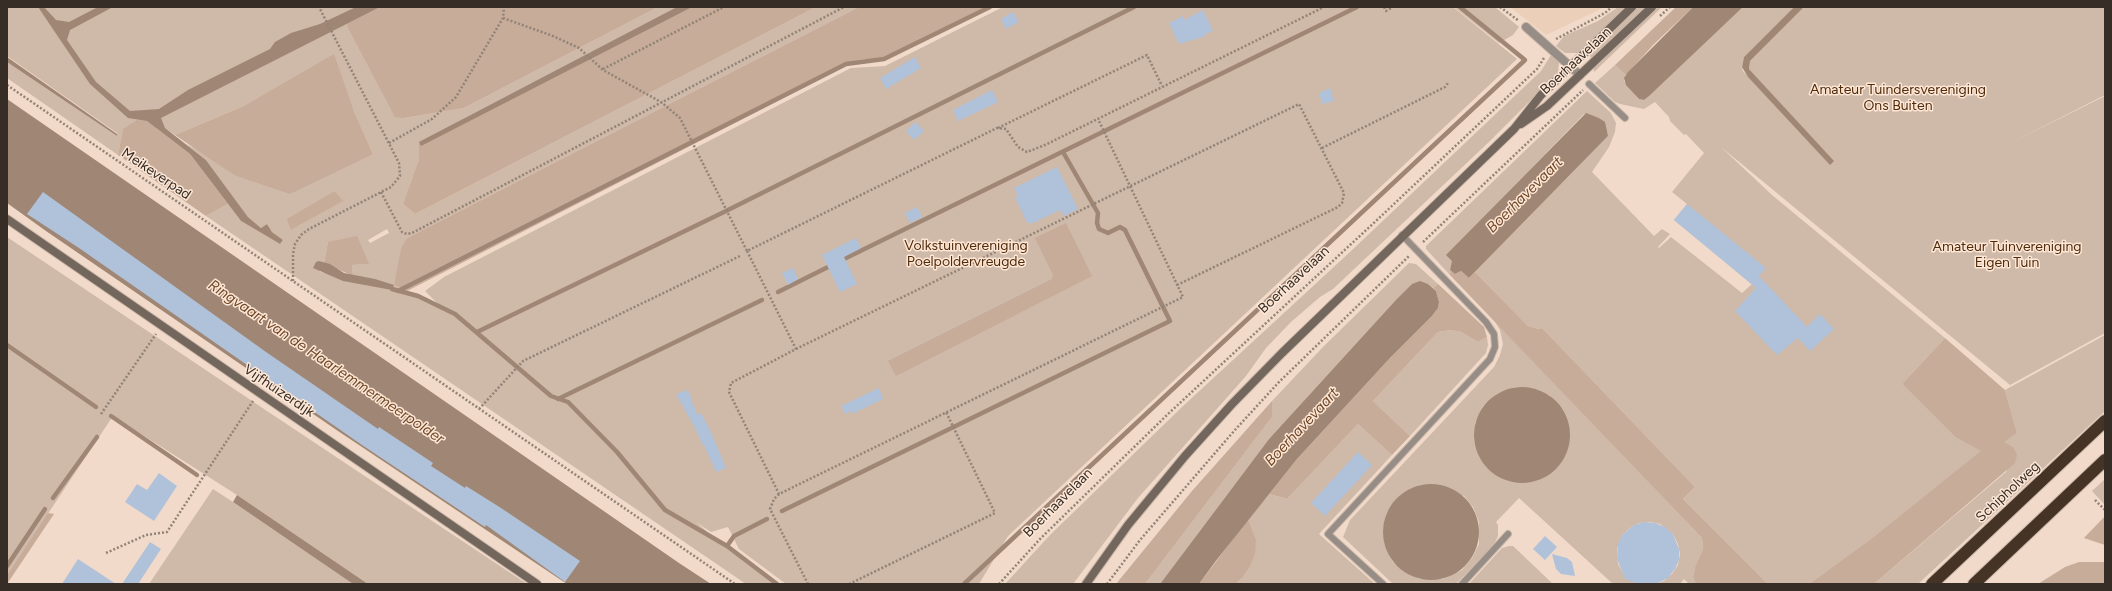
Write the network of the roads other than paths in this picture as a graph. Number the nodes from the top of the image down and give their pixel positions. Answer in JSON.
{"nodes":[{"id":1,"x":1632,"y":7,"type":"edge"},
{"id":2,"x":1652,"y":7,"type":"edge"},
{"id":3,"x":1526,"y":27,"type":"road end"},
{"id":4,"x":1570,"y":65,"type":"junction"},
{"id":5,"x":1580,"y":75,"type":"junction"},
{"id":6,"x":1589,"y":84,"type":"road end"},
{"id":7,"x":1625,"y":118,"type":"dead end"},
{"id":8,"x":1514,"y":129,"type":"junction"},
{"id":9,"x":7,"y":219,"type":"edge"},
{"id":10,"x":1402,"y":235,"type":"junction"},
{"id":11,"x":2105,"y":421,"type":"edge"},
{"id":12,"x":2105,"y":460,"type":"edge"},
{"id":13,"x":1508,"y":534,"type":"dead end"},
{"id":14,"x":537,"y":584,"type":"edge"},
{"id":15,"x":1086,"y":584,"type":"edge"},
{"id":16,"x":1383,"y":584,"type":"edge"},
{"id":17,"x":1462,"y":584,"type":"edge"},
{"id":18,"x":1932,"y":584,"type":"edge"},
{"id":19,"x":1974,"y":584,"type":"edge"}],
"edges":[{"from":1,"to":4,"type":"main road","name":"Boerhaavelaan"},
{"from":2,"to":5,"type":"main road","name":"Boerhaavelaan"},
{"from":3,"to":4,"type":"street"},
{"from":4,"to":5,"type":"street"},
{"from":4,"to":8,"type":"main road","name":"Boerhaavelaan"},
{"from":5,"to":8,"type":"main road","name":"Boerhaavelaan"},
{"from":6,"to":7,"type":"lane"},
{"from":8,"to":10,"type":"main road","name":"Boerhaavelaan"},
{"from":9,"to":14,"type":"main road","name":"Vijfhuizerdijk"},
{"from":10,"to":15,"type":"main road","name":"Boerhaavelaan"},
{"from":10,"to":16,"type":"lane"},
{"from":11,"to":18,"type":"highway","name":"Schipholweg"},
{"from":12,"to":19,"type":"highway"},
{"from":13,"to":17,"type":"lane"}]}
